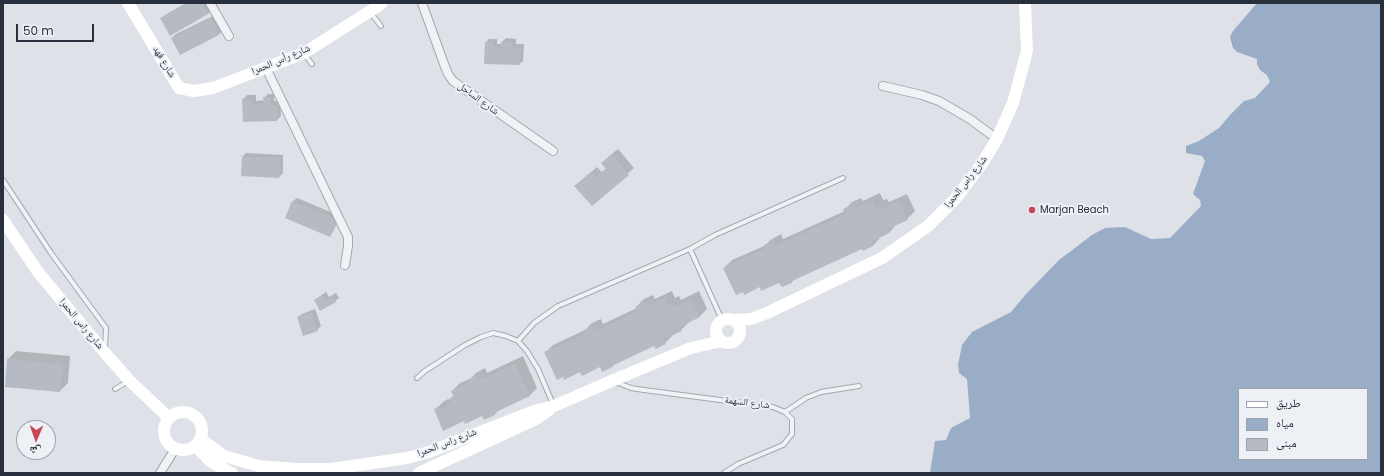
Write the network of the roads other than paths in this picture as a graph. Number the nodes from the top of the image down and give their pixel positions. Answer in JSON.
{"nodes":[{"id":1,"x":128,"y":3,"type":"edge"},
{"id":2,"x":210,"y":3,"type":"edge"},
{"id":3,"x":382,"y":3,"type":"edge"},
{"id":4,"x":422,"y":3,"type":"edge"},
{"id":5,"x":1025,"y":3,"type":"edge"},
{"id":6,"x":370,"y":11,"type":"junction"},
{"id":7,"x":381,"y":26,"type":"dead end"},
{"id":8,"x":229,"y":36,"type":"dead end"},
{"id":9,"x":304,"y":53,"type":"junction"},
{"id":10,"x":312,"y":64,"type":"dead end"},
{"id":11,"x":266,"y":68,"type":"junction"},
{"id":12,"x":883,"y":86,"type":"dead end"},
{"id":13,"x":194,"y":91,"type":"joint"},
{"id":14,"x":997,"y":139,"type":"junction"},
{"id":15,"x":553,"y":151,"type":"dead end"},
{"id":16,"x":843,"y":178,"type":"dead end"},
{"id":17,"x":3,"y":180,"type":"edge"},
{"id":18,"x":3,"y":220,"type":"edge"},
{"id":19,"x":690,"y":249,"type":"junction"},
{"id":20,"x":345,"y":265,"type":"dead end"},
{"id":21,"x":767,"y":313,"type":"junction"},
{"id":22,"x":722,"y":320,"type":"junction"},
{"id":23,"x":735,"y":320,"type":"junction"},
{"id":24,"x":716,"y":330,"type":"junction"},
{"id":25,"x":740,"y":335,"type":"junction"},
{"id":26,"x":518,"y":341,"type":"junction"},
{"id":27,"x":722,"y":341,"type":"junction"},
{"id":28,"x":691,"y":348,"type":"junction"},
{"id":29,"x":105,"y":353,"type":"junction"},
{"id":30,"x":417,"y":378,"type":"dead end"},
{"id":31,"x":129,"y":380,"type":"junction"},
{"id":32,"x":614,"y":380,"type":"junction"},
{"id":33,"x":859,"y":386,"type":"dead end"},
{"id":34,"x":115,"y":389,"type":"dead end"},
{"id":35,"x":554,"y":406,"type":"junction"},
{"id":36,"x":785,"y":412,"type":"junction"},
{"id":37,"x":169,"y":418,"type":"junction"},
{"id":38,"x":199,"y":442,"type":"junction"},
{"id":39,"x":175,"y":449,"type":"junction"},
{"id":40,"x":160,"y":473,"type":"edge"},
{"id":41,"x":232,"y":473,"type":"edge"},
{"id":42,"x":419,"y":473,"type":"edge"},
{"id":43,"x":724,"y":473,"type":"edge"}],
"edges":[{"from":1,"to":13,"type":"street","name":"شارع فهد"},
{"from":2,"to":8,"type":"street"},
{"from":3,"to":6,"type":"street","name":"شارع رأس الحمرا"},
{"from":4,"to":15,"type":"street","name":"شارع الساحل"},
{"from":5,"to":14,"type":"street","name":"شارع راس الحمرا"},
{"from":6,"to":7,"type":"lane"},
{"from":6,"to":9,"type":"street","name":"شارع رأس الحمرا"},
{"from":9,"to":10,"type":"lane"},
{"from":9,"to":11,"type":"street","name":"شارع رأس الحمرا"},
{"from":11,"to":13,"type":"street","name":"شارع رأس الحمرا"},
{"from":11,"to":20,"type":"street"},
{"from":12,"to":14,"type":"street"},
{"from":14,"to":21,"type":"street","name":"شارع راس الحمرا"},
{"from":16,"to":19,"type":"lane"},
{"from":17,"to":29,"type":"lane"},
{"from":18,"to":29,"type":"street","name":"شارع راس الحمرا"},
{"from":19,"to":22,"type":"lane"},
{"from":19,"to":26,"type":"lane"},
{"from":21,"to":23,"type":"street","name":"شارع راس الحمرا"},
{"from":21,"to":25,"type":"street","name":"شارع راس الحمرا"},
{"from":22,"to":23,"type":"street"},
{"from":22,"to":24,"type":"street"},
{"from":23,"to":25,"type":"street"},
{"from":24,"to":27,"type":"street"},
{"from":24,"to":28,"type":"street","name":"شارع راس الحمرا"},
{"from":25,"to":27,"type":"street"},
{"from":26,"to":30,"type":"lane"},
{"from":26,"to":35,"type":"lane"},
{"from":27,"to":28,"type":"street","name":"شارع راس الحمرا"},
{"from":28,"to":32,"type":"street","name":"شارع راس الحمرا"},
{"from":29,"to":31,"type":"street","name":"شارع راس الحمرا"},
{"from":31,"to":34,"type":"lane"},
{"from":31,"to":37,"type":"street","name":"شارع راس الحمرا"},
{"from":32,"to":35,"type":"street","name":"شارع راس الحمرا"},
{"from":32,"to":36,"type":"lane","name":"شارع السهمة"},
{"from":33,"to":36,"type":"lane"},
{"from":35,"to":38,"type":"street","name":"شارع راس الحمرا"},
{"from":35,"to":42,"type":"street","name":"شارع راس الحمرا"},
{"from":36,"to":43,"type":"lane"},
{"from":37,"to":38,"type":"street"},
{"from":37,"to":39,"type":"street"},
{"from":38,"to":39,"type":"street"},
{"from":38,"to":41,"type":"street"},
{"from":39,"to":40,"type":"street"}]}
